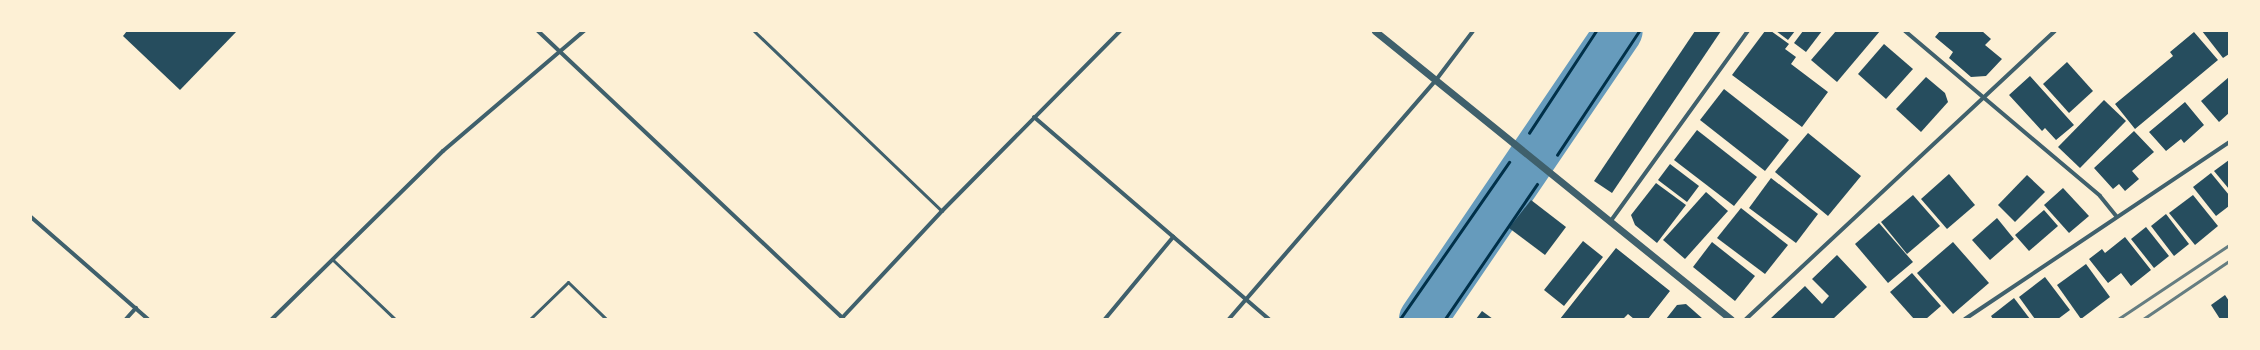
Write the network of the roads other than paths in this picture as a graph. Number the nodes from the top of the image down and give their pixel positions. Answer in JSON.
{"nodes":[{"id":1,"x":538,"y":31,"type":"edge"},
{"id":2,"x":584,"y":31,"type":"edge"},
{"id":3,"x":754,"y":31,"type":"edge"},
{"id":4,"x":1120,"y":31,"type":"edge"},
{"id":5,"x":1375,"y":31,"type":"edge"},
{"id":6,"x":1474,"y":31,"type":"edge"},
{"id":7,"x":1748,"y":31,"type":"edge"},
{"id":8,"x":1905,"y":31,"type":"edge"},
{"id":9,"x":2055,"y":31,"type":"edge"},
{"id":10,"x":560,"y":52,"type":"junction"},
{"id":11,"x":1436,"y":80,"type":"junction"},
{"id":12,"x":1984,"y":97,"type":"junction"},
{"id":13,"x":1034,"y":117,"type":"junction"},
{"id":14,"x":2229,"y":142,"type":"edge"},
{"id":15,"x":942,"y":211,"type":"junction"},
{"id":16,"x":2116,"y":216,"type":"junction"},
{"id":17,"x":31,"y":217,"type":"edge"},
{"id":18,"x":1610,"y":222,"type":"junction"},
{"id":19,"x":1173,"y":237,"type":"junction"},
{"id":20,"x":333,"y":260,"type":"junction"},
{"id":21,"x":1246,"y":300,"type":"junction"},
{"id":22,"x":136,"y":308,"type":"junction"},
{"id":23,"x":126,"y":319,"type":"edge"},
{"id":24,"x":148,"y":319,"type":"edge"},
{"id":25,"x":272,"y":319,"type":"edge"},
{"id":26,"x":395,"y":319,"type":"edge"},
{"id":27,"x":530,"y":319,"type":"edge"},
{"id":28,"x":606,"y":319,"type":"edge"},
{"id":29,"x":842,"y":319,"type":"edge"},
{"id":30,"x":1105,"y":319,"type":"edge"},
{"id":31,"x":1229,"y":319,"type":"edge"},
{"id":32,"x":1269,"y":319,"type":"edge"},
{"id":33,"x":1731,"y":319,"type":"edge"},
{"id":34,"x":1746,"y":319,"type":"edge"},
{"id":35,"x":1965,"y":319,"type":"edge"}],
"edges":[{"from":1,"to":10,"type":"street"},
{"from":2,"to":10,"type":"street"},
{"from":3,"to":15,"type":"lane"},
{"from":4,"to":13,"type":"street"},
{"from":5,"to":11,"type":"street"},
{"from":6,"to":11,"type":"street"},
{"from":7,"to":18,"type":"street"},
{"from":8,"to":12,"type":"street"},
{"from":9,"to":12,"type":"street"},
{"from":10,"to":20,"type":"street"},
{"from":10,"to":29,"type":"street"},
{"from":11,"to":18,"type":"street"},
{"from":11,"to":21,"type":"street"},
{"from":12,"to":16,"type":"street"},
{"from":12,"to":34,"type":"street"},
{"from":13,"to":15,"type":"street"},
{"from":13,"to":19,"type":"street"},
{"from":14,"to":16,"type":"street"},
{"from":15,"to":29,"type":"street"},
{"from":16,"to":35,"type":"street"},
{"from":17,"to":22,"type":"street"},
{"from":18,"to":33,"type":"street"},
{"from":19,"to":21,"type":"street"},
{"from":19,"to":30,"type":"street"},
{"from":20,"to":25,"type":"street"},
{"from":20,"to":26,"type":"lane"},
{"from":21,"to":31,"type":"street"},
{"from":21,"to":32,"type":"street"},
{"from":22,"to":23,"type":"street"},
{"from":22,"to":24,"type":"street"},
{"from":27,"to":28,"type":"lane"}]}
